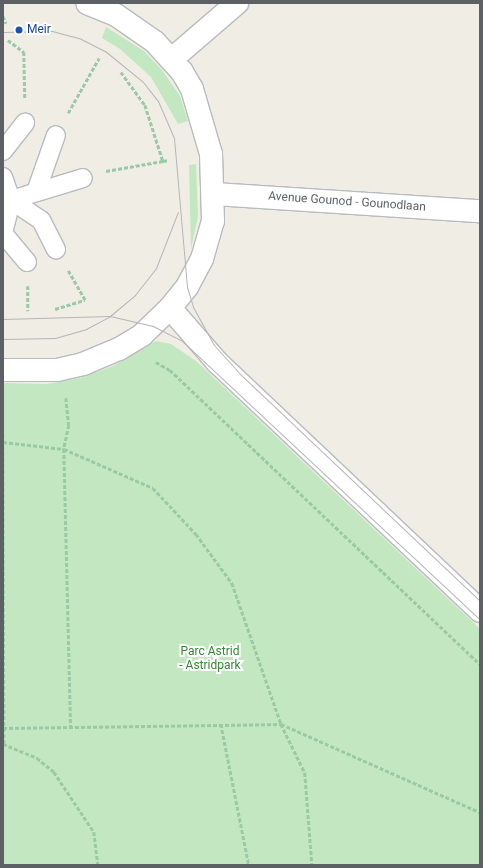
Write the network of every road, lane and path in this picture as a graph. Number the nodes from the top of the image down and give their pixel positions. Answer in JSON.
{"nodes":[{"id":1,"x":88,"y":3,"type":"edge"},
{"id":2,"x":237,"y":3,"type":"edge"},
{"id":3,"x":3,"y":16,"type":"edge"},
{"id":4,"x":6,"y":23,"type":"dead end"},
{"id":5,"x":8,"y":40,"type":"dead end"},
{"id":6,"x":99,"y":58,"type":"dead end"},
{"id":7,"x":172,"y":59,"type":"junction"},
{"id":8,"x":120,"y":72,"type":"dead end"},
{"id":9,"x":25,"y":123,"type":"joint"},
{"id":10,"x":56,"y":135,"type":"joint"},
{"id":11,"x":3,"y":151,"type":"edge"},
{"id":12,"x":168,"y":160,"type":"dead end"},
{"id":13,"x":163,"y":161,"type":"junction"},
{"id":14,"x":3,"y":177,"type":"edge"},
{"id":15,"x":83,"y":178,"type":"joint"},
{"id":16,"x":36,"y":192,"type":"junction"},
{"id":17,"x":214,"y":194,"type":"junction"},
{"id":18,"x":7,"y":202,"type":"edge"},
{"id":19,"x":480,"y":210,"type":"edge"},
{"id":20,"x":56,"y":249,"type":"joint"},
{"id":21,"x":27,"y":262,"type":"dead end"},
{"id":22,"x":170,"y":308,"type":"junction"},
{"id":23,"x":55,"y":309,"type":"dead end"},
{"id":24,"x":156,"y":362,"type":"dead end"},
{"id":25,"x":3,"y":370,"type":"edge"},
{"id":26,"x":66,"y":398,"type":"dead end"},
{"id":27,"x":3,"y":434,"type":"edge"},
{"id":28,"x":4,"y":441,"type":"edge"},
{"id":29,"x":64,"y":449,"type":"junction"},
{"id":30,"x":480,"y":610,"type":"edge"},
{"id":31,"x":480,"y":664,"type":"edge"},
{"id":32,"x":221,"y":724,"type":"junction"},
{"id":33,"x":281,"y":724,"type":"junction"},
{"id":34,"x":3,"y":728,"type":"edge"},
{"id":35,"x":71,"y":729,"type":"junction"},
{"id":36,"x":3,"y":744,"type":"edge"},
{"id":37,"x":480,"y":812,"type":"edge"},
{"id":38,"x":98,"y":865,"type":"edge"},
{"id":39,"x":249,"y":865,"type":"edge"},
{"id":40,"x":312,"y":865,"type":"edge"}],
"edges":[{"from":1,"to":7,"type":"street"},
{"from":2,"to":7,"type":"street"},
{"from":3,"to":4,"type":"path"},
{"from":5,"to":9,"type":"path"},
{"from":6,"to":10,"type":"path"},
{"from":7,"to":17,"type":"street"},
{"from":8,"to":13,"type":"path"},
{"from":9,"to":11,"type":"street"},
{"from":10,"to":16,"type":"street"},
{"from":12,"to":13,"type":"path"},
{"from":13,"to":15,"type":"path"},
{"from":14,"to":18,"type":"street"},
{"from":15,"to":16,"type":"street"},
{"from":16,"to":18,"type":"street"},
{"from":17,"to":19,"type":"street","name":"Avenue Gounod - Gounodlaan"},
{"from":17,"to":22,"type":"street"},
{"from":18,"to":20,"type":"street"},
{"from":18,"to":21,"type":"street"},
{"from":20,"to":23,"type":"path"},
{"from":22,"to":25,"type":"street"},
{"from":22,"to":30,"type":"street"},
{"from":24,"to":31,"type":"path"},
{"from":26,"to":29,"type":"path"},
{"from":27,"to":28,"type":"path"},
{"from":28,"to":29,"type":"path"},
{"from":28,"to":34,"type":"path"},
{"from":29,"to":33,"type":"path"},
{"from":29,"to":35,"type":"path"},
{"from":32,"to":33,"type":"path"},
{"from":32,"to":35,"type":"path"},
{"from":32,"to":39,"type":"path"},
{"from":33,"to":37,"type":"path"},
{"from":33,"to":40,"type":"path"},
{"from":34,"to":35,"type":"path"},
{"from":34,"to":36,"type":"path"},
{"from":36,"to":38,"type":"path"}]}
